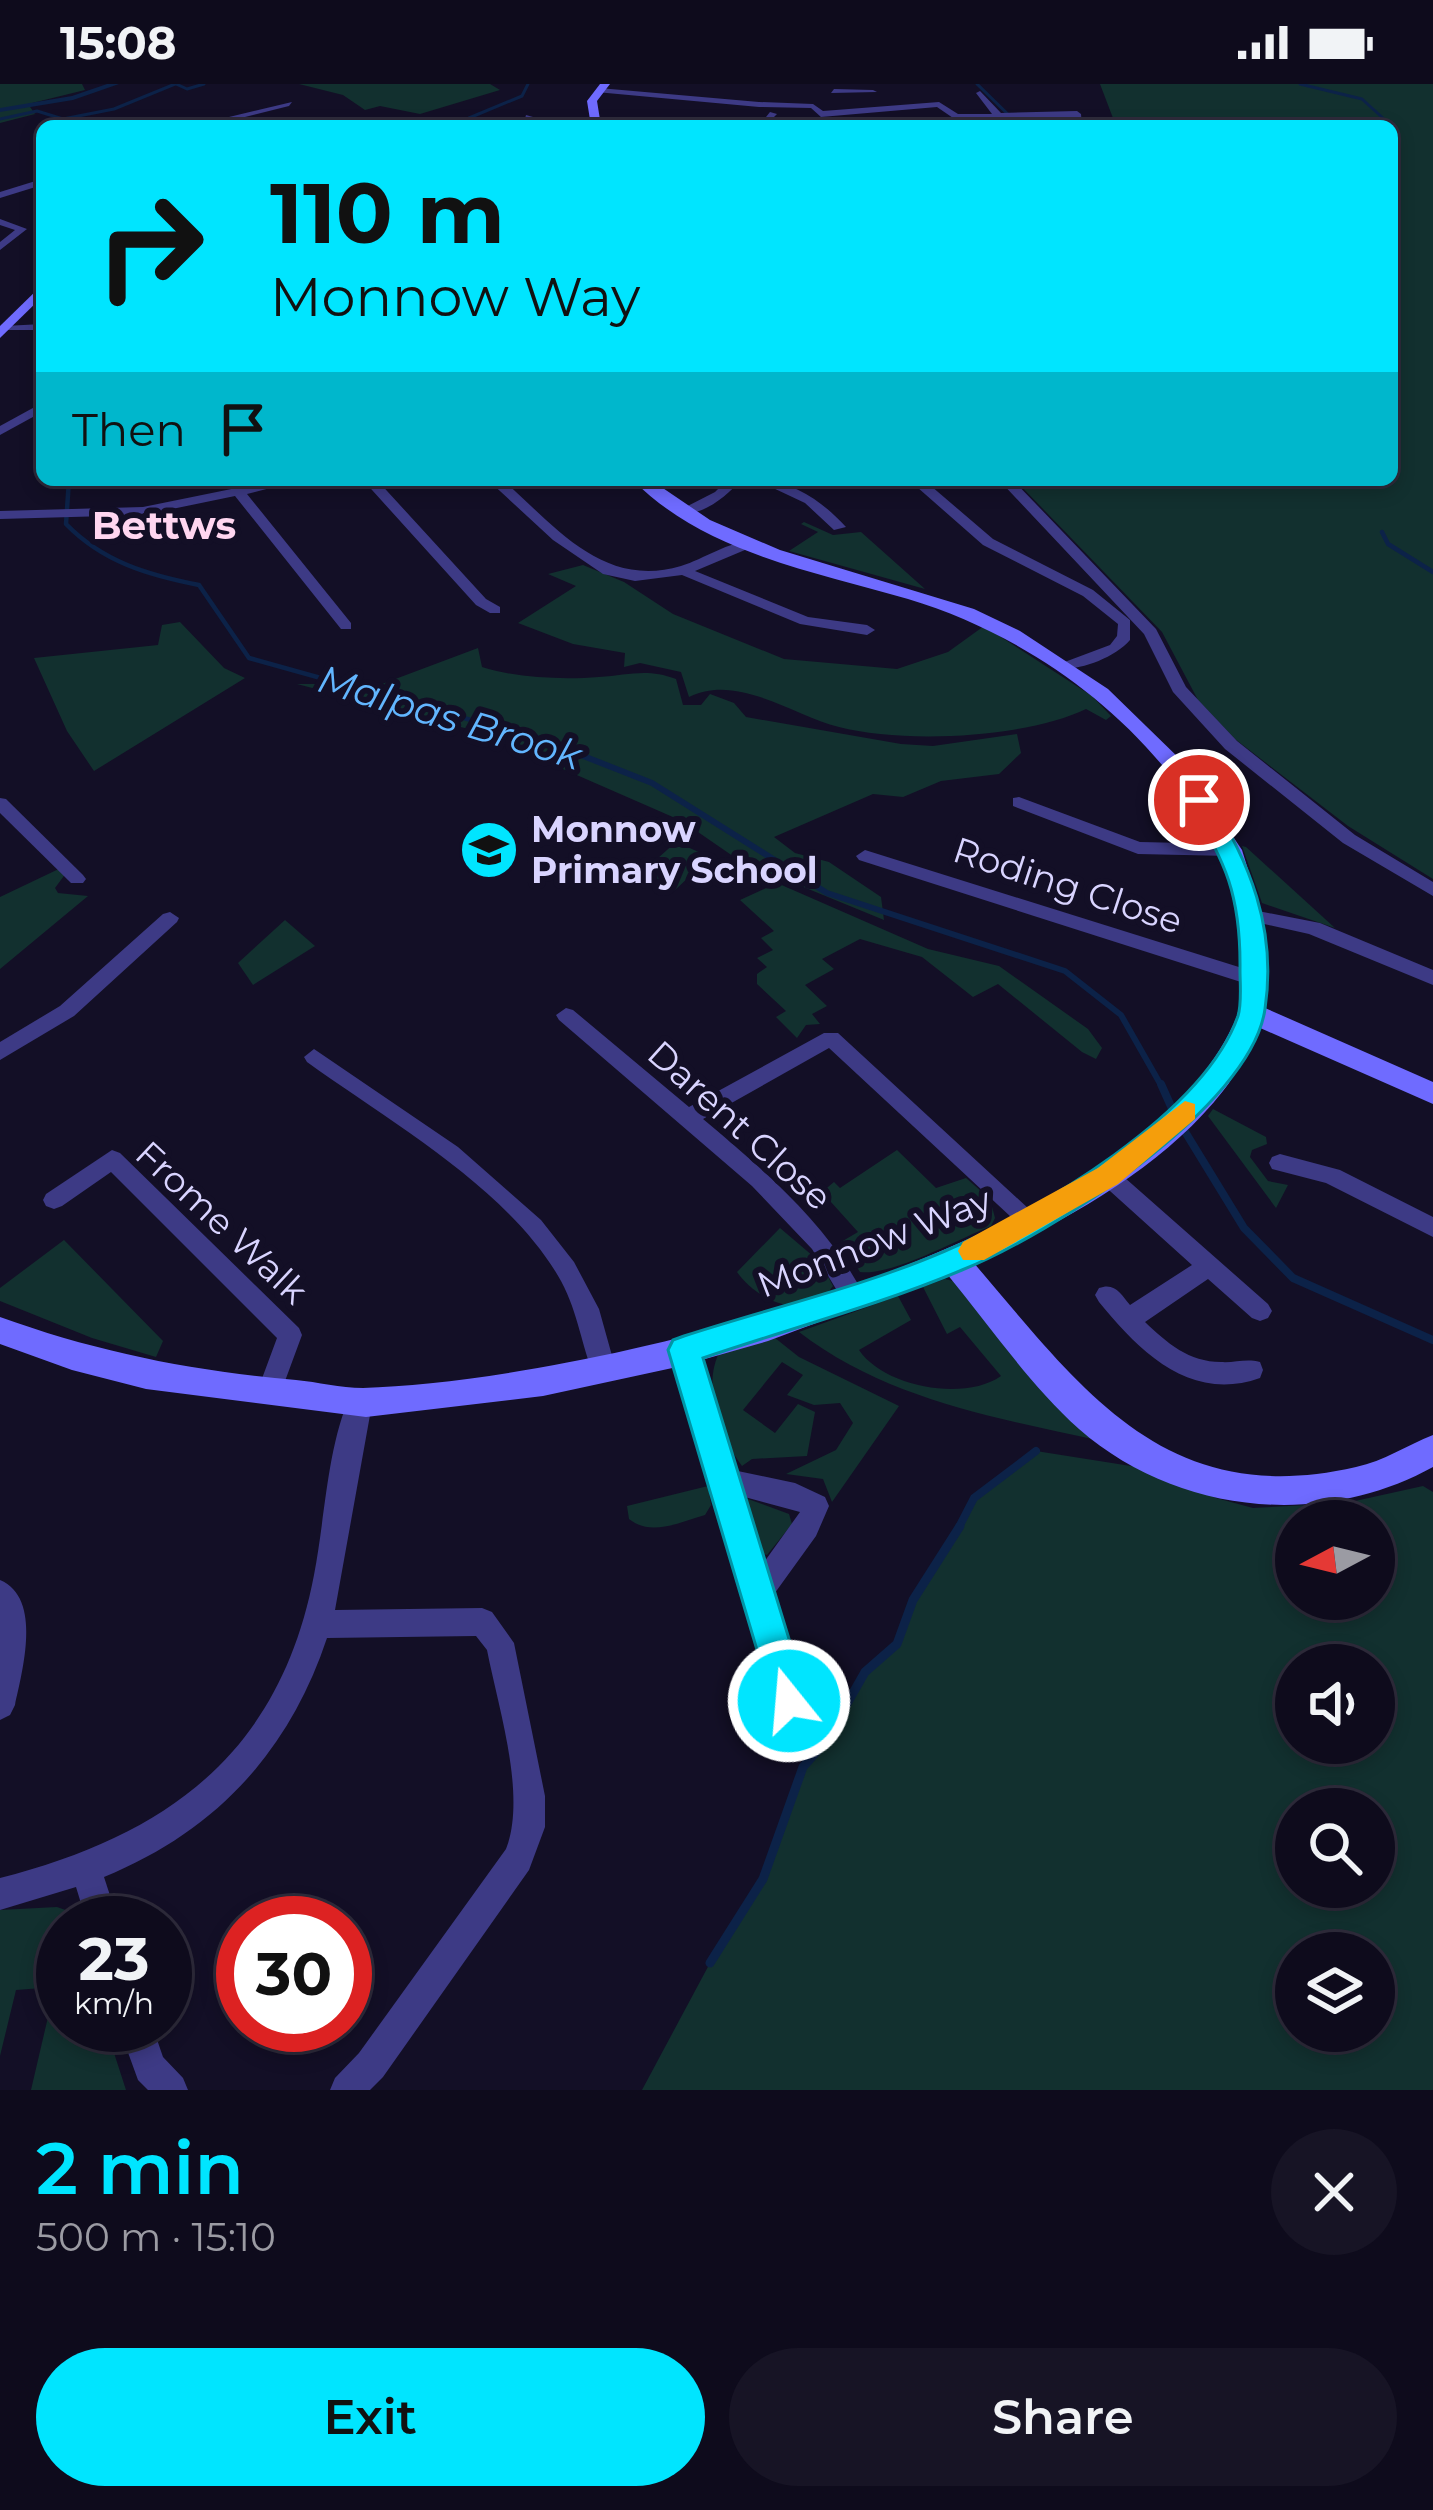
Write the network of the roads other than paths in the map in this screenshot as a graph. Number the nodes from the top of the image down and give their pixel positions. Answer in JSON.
{"nodes":[{"id":1,"x":602,"y":87,"type":"edge"},
{"id":2,"x":802,"y":87,"type":"edge"},
{"id":3,"x":790,"y":91,"type":"dead end"},
{"id":4,"x":834,"y":92,"type":"dead end"},
{"id":5,"x":980,"y":93,"type":"dead end"},
{"id":6,"x":290,"y":104,"type":"dead end"},
{"id":7,"x":813,"y":106,"type":"junction"},
{"id":8,"x":876,"y":106,"type":"junction"},
{"id":9,"x":772,"y":108,"type":"junction"},
{"id":10,"x":1007,"y":113,"type":"junction"},
{"id":11,"x":1077,"y":114,"type":"edge"},
{"id":12,"x":244,"y":120,"type":"edge"},
{"id":13,"x":594,"y":120,"type":"edge"},
{"id":14,"x":747,"y":120,"type":"edge"},
{"id":15,"x":1018,"y":120,"type":"edge"},
{"id":16,"x":36,"y":184,"type":"edge"},
{"id":17,"x":0,"y":195,"type":"edge"},
{"id":18,"x":0,"y":222,"type":"edge"},
{"id":19,"x":0,"y":247,"type":"edge"},
{"id":20,"x":36,"y":295,"type":"edge"},
{"id":21,"x":36,"y":328,"type":"edge"},
{"id":22,"x":2,"y":332,"type":"edge"},
{"id":23,"x":36,"y":410,"type":"edge"},
{"id":24,"x":0,"y":431,"type":"edge"},
{"id":25,"x":257,"y":486,"type":"edge"},
{"id":26,"x":375,"y":486,"type":"edge"},
{"id":27,"x":502,"y":486,"type":"edge"},
{"id":28,"x":649,"y":486,"type":"edge"},
{"id":29,"x":728,"y":486,"type":"edge"},
{"id":30,"x":778,"y":486,"type":"edge"},
{"id":31,"x":923,"y":486,"type":"edge"},
{"id":32,"x":1012,"y":486,"type":"edge"},
{"id":33,"x":238,"y":491,"type":"junction"},
{"id":34,"x":683,"y":512,"type":"junction"},
{"id":35,"x":0,"y":515,"type":"edge"},
{"id":36,"x":839,"y":526,"type":"dead end"},
{"id":37,"x":747,"y":544,"type":"junction"},
{"id":38,"x":688,"y":573,"type":"junction"},
{"id":39,"x":495,"y":610,"type":"dead end"},
{"id":40,"x":346,"y":626,"type":"dead end"},
{"id":41,"x":867,"y":630,"type":"dead end"},
{"id":42,"x":1067,"y":666,"type":"junction"},
{"id":43,"x":1019,"y":802,"type":"dead end"},
{"id":44,"x":0,"y":803,"type":"edge"},
{"id":45,"x":1230,"y":850,"type":"junction"},
{"id":46,"x":865,"y":856,"type":"dead end"},
{"id":47,"x":77,"y":879,"type":"dead end"},
{"id":48,"x":1433,"y":890,"type":"edge"},
{"id":49,"x":1253,"y":916,"type":"junction"},
{"id":50,"x":170,"y":918,"type":"dead end"},
{"id":51,"x":1252,"y":978,"type":"junction"},
{"id":52,"x":1433,"y":978,"type":"edge"},
{"id":53,"x":1252,"y":1013,"type":"junction"},
{"id":54,"x":566,"y":1015,"type":"dead end"},
{"id":55,"x":0,"y":1052,"type":"edge"},
{"id":56,"x":314,"y":1057,"type":"dead end"},
{"id":57,"x":1433,"y":1094,"type":"edge"},
{"id":58,"x":685,"y":1119,"type":"junction"},
{"id":59,"x":1280,"y":1163,"type":"dead end"},
{"id":60,"x":1108,"y":1176,"type":"junction"},
{"id":61,"x":54,"y":1200,"type":"dead end"},
{"id":62,"x":1032,"y":1222,"type":"junction"},
{"id":63,"x":1433,"y":1228,"type":"edge"},
{"id":64,"x":954,"y":1261,"type":"junction"},
{"id":65,"x":1207,"y":1268,"type":"junction"},
{"id":66,"x":1107,"y":1295,"type":"dead end"},
{"id":67,"x":853,"y":1297,"type":"junction"},
{"id":68,"x":1260,"y":1311,"type":"dead end"},
{"id":69,"x":1128,"y":1320,"type":"junction"},
{"id":70,"x":0,"y":1330,"type":"edge"},
{"id":71,"x":684,"y":1350,"type":"junction"},
{"id":72,"x":604,"y":1370,"type":"junction"},
{"id":73,"x":1251,"y":1370,"type":"dead end"},
{"id":74,"x":269,"y":1392,"type":"junction"},
{"id":75,"x":359,"y":1404,"type":"junction"},
{"id":76,"x":1433,"y":1450,"type":"edge"},
{"id":77,"x":723,"y":1480,"type":"junction"},
{"id":78,"x":0,"y":1594,"type":"edge"},
{"id":79,"x":756,"y":1594,"type":"junction"},
{"id":80,"x":318,"y":1624,"type":"junction"},
{"id":81,"x":789,"y":1701,"type":"dead end"},
{"id":82,"x":0,"y":1705,"type":"edge"},
{"id":83,"x":87,"y":1870,"type":"junction"},
{"id":84,"x":0,"y":1894,"type":"edge"},
{"id":85,"x":95,"y":1896,"type":"edge"},
{"id":86,"x":144,"y":2052,"type":"edge"},
{"id":87,"x":171,"y":2090,"type":"edge"},
{"id":88,"x":347,"y":2090,"type":"edge"}],
"edges":[{"from":1,"to":9,"type":"street"},
{"from":1,"to":13,"type":"street"},
{"from":2,"to":3,"type":"street"},
{"from":2,"to":7,"type":"street"},
{"from":4,"to":8,"type":"street"},
{"from":5,"to":10,"type":"street"},
{"from":6,"to":12,"type":"street"},
{"from":7,"to":8,"type":"street"},
{"from":7,"to":9,"type":"street"},
{"from":8,"to":10,"type":"street"},
{"from":9,"to":14,"type":"street"},
{"from":10,"to":11,"type":"street"},
{"from":10,"to":15,"type":"street"},
{"from":16,"to":17,"type":"street"},
{"from":18,"to":19,"type":"street"},
{"from":20,"to":22,"type":"street"},
{"from":21,"to":22,"type":"street"},
{"from":23,"to":24,"type":"street"},
{"from":25,"to":33,"type":"street"},
{"from":26,"to":39,"type":"street"},
{"from":27,"to":38,"type":"street"},
{"from":28,"to":34,"type":"street","name":"Monnow Way"},
{"from":29,"to":34,"type":"street"},
{"from":30,"to":36,"type":"street"},
{"from":31,"to":42,"type":"street"},
{"from":32,"to":48,"type":"street"},
{"from":33,"to":35,"type":"street"},
{"from":33,"to":40,"type":"street"},
{"from":34,"to":37,"type":"street","name":"Monnow Way"},
{"from":37,"to":38,"type":"street"},
{"from":37,"to":42,"type":"street","name":"Monnow Way"},
{"from":38,"to":41,"type":"street"},
{"from":42,"to":45,"type":"street","name":"Monnow Way"},
{"from":43,"to":45,"type":"street"},
{"from":44,"to":47,"type":"street"},
{"from":45,"to":49,"type":"street","name":"Monnow Way"},
{"from":46,"to":51,"type":"street","name":"Roding Close"},
{"from":49,"to":51,"type":"street","name":"Monnow Way"},
{"from":49,"to":52,"type":"street"},
{"from":50,"to":55,"type":"street"},
{"from":51,"to":53,"type":"street","name":"Monnow Way"},
{"from":53,"to":57,"type":"street"},
{"from":53,"to":60,"type":"street","name":"Monnow Way"},
{"from":54,"to":58,"type":"street","name":"Darent Close"},
{"from":56,"to":72,"type":"street"},
{"from":58,"to":62,"type":"street"},
{"from":58,"to":67,"type":"street","name":"Darent Close"},
{"from":59,"to":63,"type":"street"},
{"from":60,"to":62,"type":"street","name":"Monnow Way"},
{"from":60,"to":65,"type":"street"},
{"from":61,"to":74,"type":"street","name":"Frome Walk"},
{"from":62,"to":64,"type":"street","name":"Monnow Way"},
{"from":64,"to":67,"type":"street","name":"Monnow Way"},
{"from":64,"to":76,"type":"street"},
{"from":65,"to":68,"type":"street"},
{"from":65,"to":69,"type":"street"},
{"from":66,"to":69,"type":"street"},
{"from":67,"to":71,"type":"street","name":"Monnow Way"},
{"from":69,"to":73,"type":"street"},
{"from":70,"to":74,"type":"street","name":"Monnow Way"},
{"from":71,"to":72,"type":"street","name":"Monnow Way"},
{"from":71,"to":77,"type":"street"},
{"from":72,"to":75,"type":"street","name":"Monnow Way"},
{"from":74,"to":75,"type":"street","name":"Monnow Way"},
{"from":75,"to":80,"type":"street"},
{"from":77,"to":79,"type":"street"},
{"from":77,"to":79,"type":"street"},
{"from":78,"to":82,"type":"street"},
{"from":79,"to":81,"type":"street"},
{"from":80,"to":83,"type":"street"},
{"from":80,"to":88,"type":"street"},
{"from":83,"to":84,"type":"street"},
{"from":83,"to":85,"type":"street"},
{"from":86,"to":87,"type":"street"}]}
